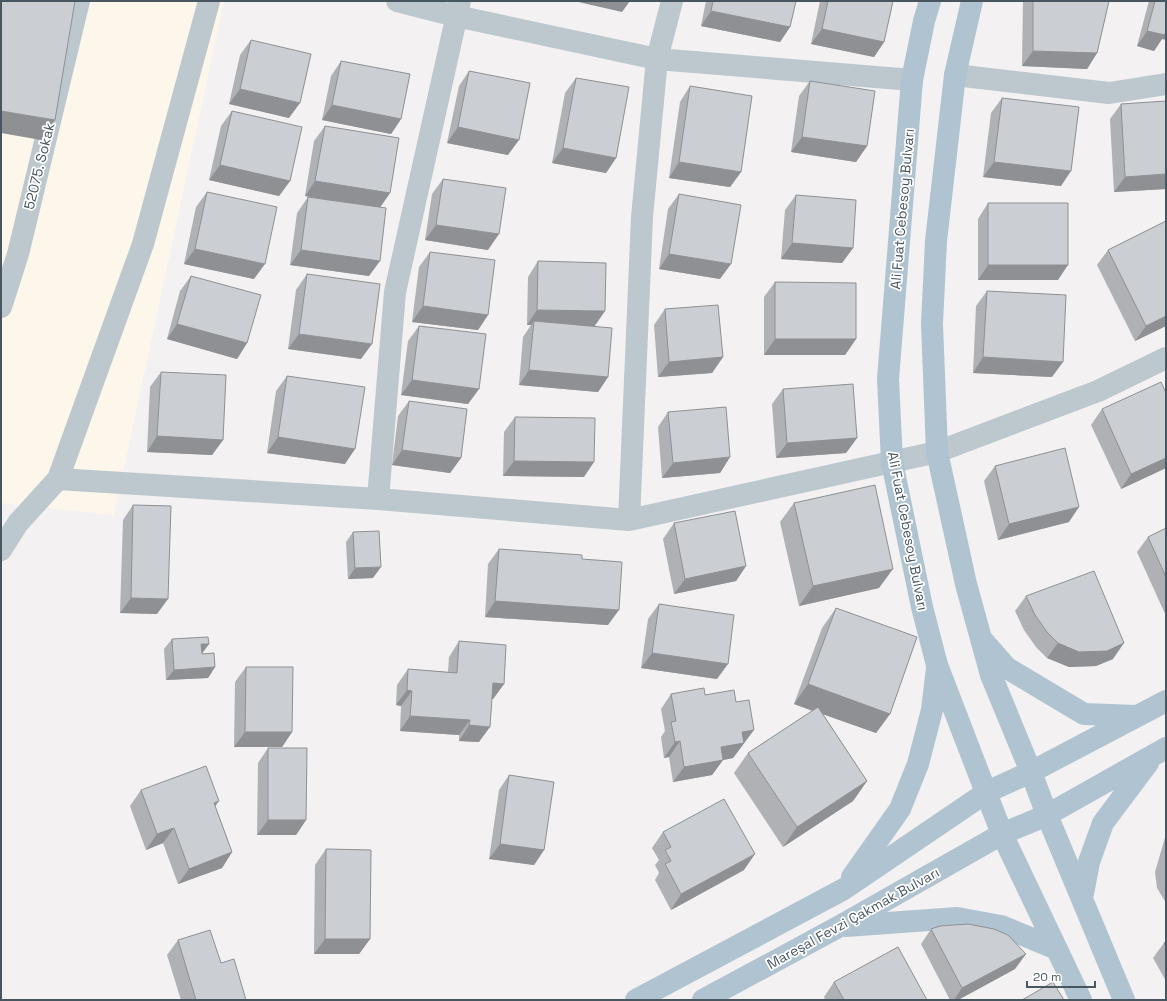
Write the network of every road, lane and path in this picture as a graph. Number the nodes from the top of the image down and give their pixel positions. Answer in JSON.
{"nodes":[{"id":1,"x":79,"y":1,"type":"edge"},
{"id":2,"x":209,"y":1,"type":"edge"},
{"id":3,"x":397,"y":1,"type":"edge"},
{"id":4,"x":672,"y":1,"type":"edge"},
{"id":5,"x":930,"y":1,"type":"edge"},
{"id":6,"x":972,"y":1,"type":"edge"},
{"id":7,"x":458,"y":9,"type":"edge"},
{"id":8,"x":657,"y":59,"type":"junction"},
{"id":9,"x":955,"y":75,"type":"junction"},
{"id":10,"x":912,"y":80,"type":"junction"},
{"id":11,"x":1166,"y":84,"type":"edge"},
{"id":12,"x":1,"y":306,"type":"edge"},
{"id":13,"x":1166,"y":358,"type":"edge"},
{"id":14,"x":937,"y":452,"type":"junction"},
{"id":15,"x":892,"y":462,"type":"junction"},
{"id":16,"x":58,"y":479,"type":"junction"},
{"id":17,"x":378,"y":499,"type":"junction"},
{"id":18,"x":629,"y":520,"type":"junction"},
{"id":19,"x":1,"y":550,"type":"edge"},
{"id":20,"x":981,"y":639,"type":"junction"},
{"id":21,"x":937,"y":665,"type":"junction"},
{"id":22,"x":1166,"y":701,"type":"edge"},
{"id":23,"x":1137,"y":716,"type":"junction"},
{"id":24,"x":1160,"y":752,"type":"edge"},
{"id":25,"x":1031,"y":772,"type":"junction"},
{"id":26,"x":987,"y":792,"type":"junction"},
{"id":27,"x":1047,"y":815,"type":"junction"},
{"id":28,"x":1002,"y":834,"type":"junction"},
{"id":29,"x":844,"y":889,"type":"junction"},
{"id":30,"x":1082,"y":899,"type":"junction"},
{"id":31,"x":840,"y":926,"type":"junction"},
{"id":32,"x":1057,"y":949,"type":"junction"},
{"id":33,"x":636,"y":1000,"type":"edge"},
{"id":34,"x":703,"y":1000,"type":"edge"},
{"id":35,"x":1080,"y":1000,"type":"edge"},
{"id":36,"x":1124,"y":1000,"type":"edge"}],
"edges":[{"from":1,"to":12,"type":"street","name":"52075. Sokak"},
{"from":2,"to":16,"type":"street"},
{"from":3,"to":7,"type":"street"},
{"from":4,"to":8,"type":"street"},
{"from":5,"to":10,"type":"main road","name":"Ali Fuat Cebesoy Bulvarı"},
{"from":6,"to":9,"type":"main road"},
{"from":7,"to":8,"type":"street"},
{"from":7,"to":17,"type":"street"},
{"from":8,"to":10,"type":"street"},
{"from":8,"to":18,"type":"street"},
{"from":9,"to":11,"type":"street"},
{"from":9,"to":14,"type":"main road"},
{"from":10,"to":15,"type":"main road","name":"Ali Fuat Cebesoy Bulvarı"},
{"from":13,"to":14,"type":"street"},
{"from":14,"to":15,"type":"street"},
{"from":14,"to":20,"type":"main road"},
{"from":15,"to":18,"type":"street"},
{"from":15,"to":21,"type":"main road","name":"Ali Fuat Cebesoy Bulvarı"},
{"from":16,"to":17,"type":"street"},
{"from":16,"to":19,"type":"street"},
{"from":17,"to":18,"type":"street"},
{"from":20,"to":23,"type":"main road"},
{"from":20,"to":25,"type":"main road"},
{"from":21,"to":26,"type":"main road","name":"Ali Fuat Cebesoy Bulvarı"},
{"from":21,"to":29,"type":"main road"},
{"from":22,"to":23,"type":"main road"},
{"from":23,"to":25,"type":"main road"},
{"from":24,"to":27,"type":"main road","name":"Mareşal Fevzi Çakmak Bulvarı"},
{"from":24,"to":30,"type":"main road"},
{"from":25,"to":26,"type":"main road"},
{"from":25,"to":27,"type":"main road"},
{"from":26,"to":28,"type":"main road","name":"Ali Fuat Cebesoy Bulvarı"},
{"from":26,"to":29,"type":"main road"},
{"from":27,"to":28,"type":"main road","name":"Mareşal Fevzi Çakmak Bulvarı"},
{"from":27,"to":30,"type":"main road"},
{"from":28,"to":31,"type":"main road","name":"Mareşal Fevzi Çakmak Bulvarı"},
{"from":28,"to":32,"type":"main road","name":"Ali Fuat Cebesoy Bulvarı"},
{"from":29,"to":33,"type":"main road"},
{"from":30,"to":36,"type":"main road"},
{"from":31,"to":32,"type":"main road"},
{"from":31,"to":34,"type":"main road","name":"Mareşal Fevzi Çakmak Bulvarı"},
{"from":32,"to":35,"type":"main road","name":"Ali Fuat Cebesoy Bulvarı"}]}
